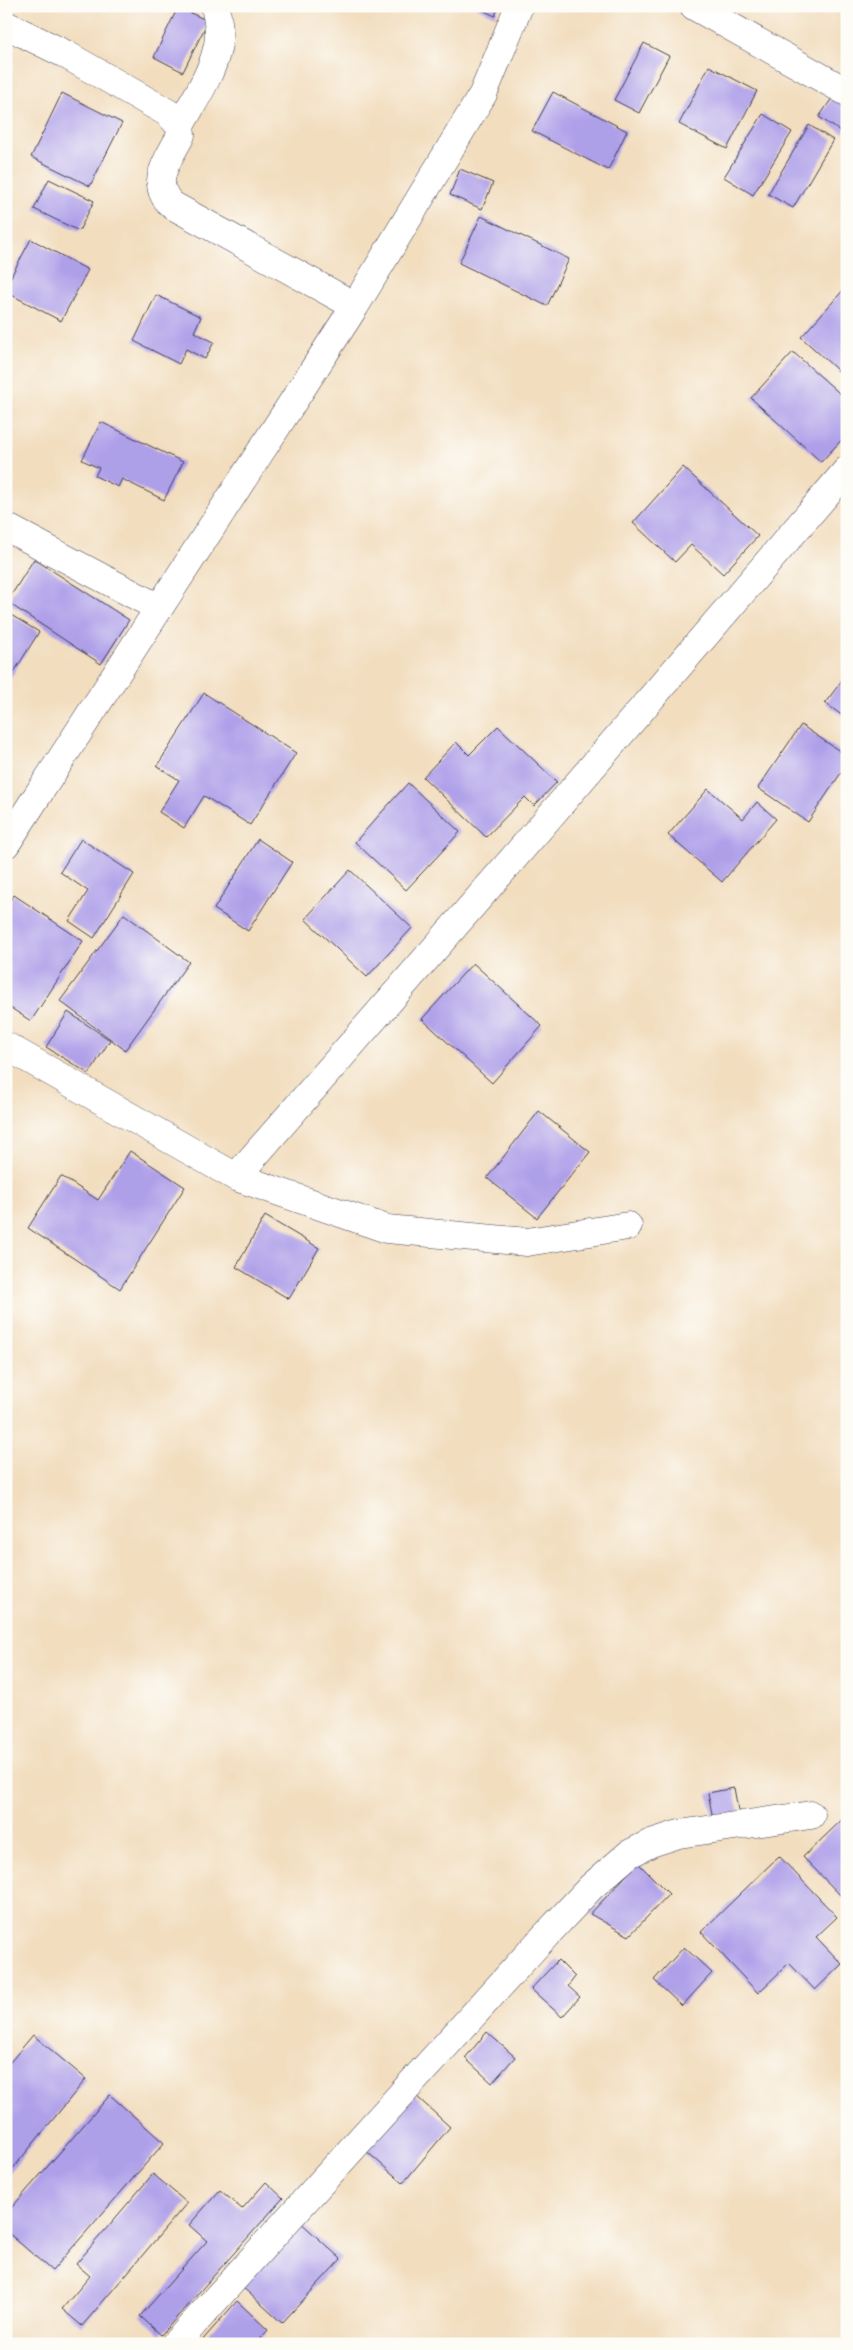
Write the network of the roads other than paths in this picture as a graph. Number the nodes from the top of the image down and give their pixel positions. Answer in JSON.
{"nodes":[{"id":1,"x":215,"y":6,"type":"edge"},
{"id":2,"x":519,"y":6,"type":"edge"},
{"id":3,"x":694,"y":6,"type":"edge"},
{"id":4,"x":6,"y":25,"type":"edge"},
{"id":5,"x":847,"y":92,"type":"edge"},
{"id":6,"x":180,"y":126,"type":"junction"},
{"id":7,"x":355,"y":306,"type":"junction"},
{"id":8,"x":847,"y":470,"type":"edge"},
{"id":9,"x":6,"y":527,"type":"edge"},
{"id":10,"x":160,"y":608,"type":"junction"},
{"id":11,"x":6,"y":844,"type":"edge"},
{"id":12,"x":6,"y":1046,"type":"edge"},
{"id":13,"x":236,"y":1177,"type":"junction"},
{"id":14,"x":628,"y":1226,"type":"dead end"},
{"id":15,"x":811,"y":1815,"type":"dead end"},
{"id":16,"x":175,"y":2344,"type":"edge"}],
"edges":[{"from":1,"to":6,"type":"street"},
{"from":2,"to":7,"type":"street"},
{"from":3,"to":5,"type":"street"},
{"from":4,"to":6,"type":"street"},
{"from":6,"to":7,"type":"street"},
{"from":7,"to":10,"type":"street"},
{"from":8,"to":13,"type":"street"},
{"from":9,"to":10,"type":"street"},
{"from":10,"to":11,"type":"street"},
{"from":12,"to":13,"type":"street"},
{"from":13,"to":14,"type":"street"},
{"from":15,"to":16,"type":"street"}]}
